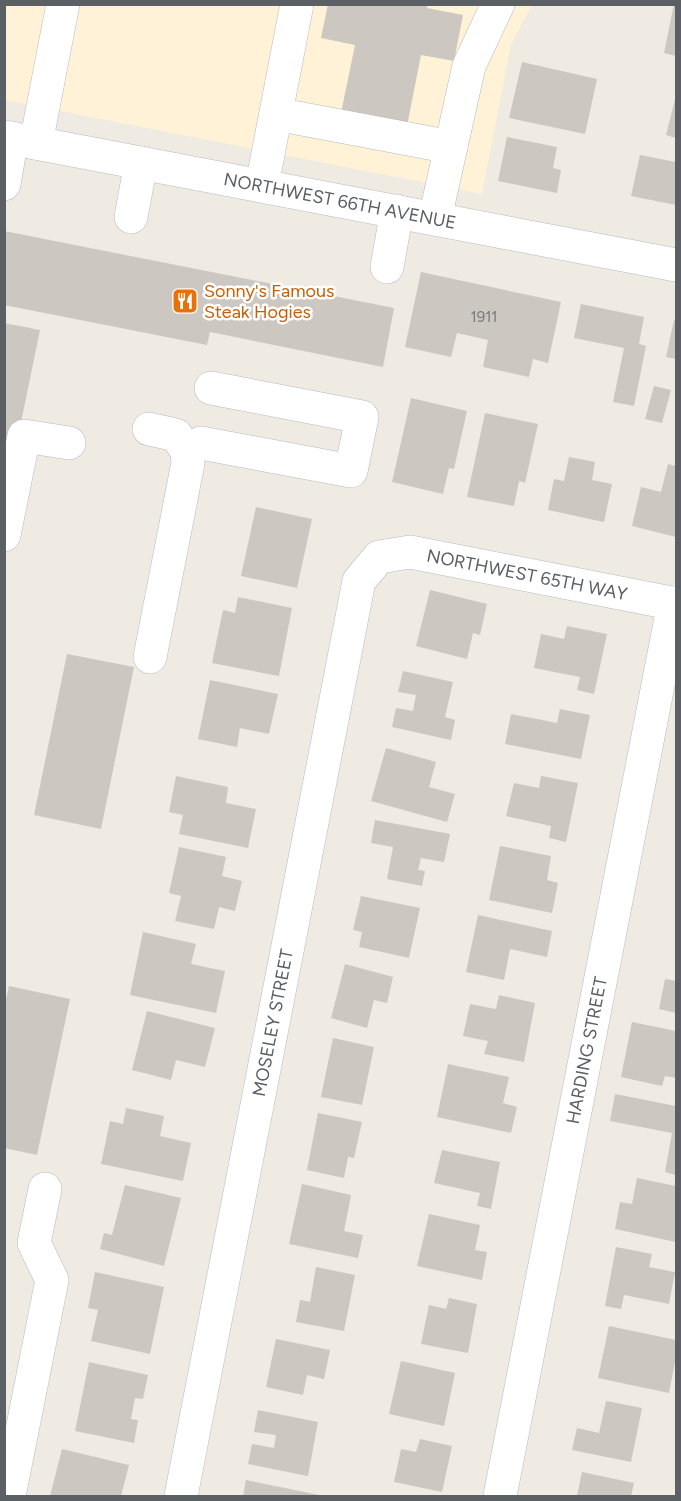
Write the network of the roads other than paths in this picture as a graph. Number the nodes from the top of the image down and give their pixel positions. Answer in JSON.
{"nodes":[{"id":1,"x":63,"y":4,"type":"edge"},
{"id":2,"x":297,"y":4,"type":"edge"},
{"id":3,"x":498,"y":4,"type":"edge"},
{"id":4,"x":276,"y":114,"type":"junction"},
{"id":5,"x":18,"y":139,"type":"edge"},
{"id":6,"x":451,"y":147,"type":"junction"},
{"id":7,"x":141,"y":163,"type":"junction"},
{"id":8,"x":4,"y":184,"type":"edge"},
{"id":9,"x":262,"y":185,"type":"junction"},
{"id":10,"x":397,"y":211,"type":"junction"},
{"id":11,"x":131,"y":217,"type":"dead end"},
{"id":12,"x":435,"y":218,"type":"junction"},
{"id":13,"x":676,"y":265,"type":"edge"},
{"id":14,"x":387,"y":267,"type":"dead end"},
{"id":15,"x":211,"y":388,"type":"dead end"},
{"id":16,"x":149,"y":429,"type":"dead end"},
{"id":17,"x":69,"y":443,"type":"dead end"},
{"id":18,"x":201,"y":443,"type":"dead end"},
{"id":19,"x":4,"y":535,"type":"edge"},
{"id":20,"x":379,"y":557,"type":"joint"},
{"id":21,"x":675,"y":603,"type":"edge"},
{"id":22,"x":150,"y":657,"type":"dead end"},
{"id":23,"x":45,"y":1189,"type":"dead end"},
{"id":24,"x":9,"y":1497,"type":"edge"},
{"id":25,"x":181,"y":1497,"type":"edge"},
{"id":26,"x":500,"y":1497,"type":"edge"}],
"edges":[{"from":1,"to":5,"type":"street"},
{"from":2,"to":4,"type":"street"},
{"from":3,"to":6,"type":"street"},
{"from":4,"to":6,"type":"street"},
{"from":4,"to":9,"type":"street"},
{"from":5,"to":7,"type":"street","name":"NORTHWEST 66TH AVENUE"},
{"from":5,"to":8,"type":"street"},
{"from":6,"to":12,"type":"street"},
{"from":7,"to":9,"type":"street","name":"NORTHWEST 66TH AVENUE"},
{"from":7,"to":11,"type":"street"},
{"from":9,"to":10,"type":"street","name":"NORTHWEST 66TH AVENUE"},
{"from":10,"to":12,"type":"street","name":"NORTHWEST 66TH AVENUE"},
{"from":10,"to":14,"type":"street"},
{"from":12,"to":13,"type":"street","name":"NORTHWEST 66TH AVENUE"},
{"from":15,"to":18,"type":"street"},
{"from":16,"to":22,"type":"street"},
{"from":17,"to":19,"type":"street"},
{"from":20,"to":21,"type":"street","name":"NORTHWEST 65TH WAY"},
{"from":20,"to":25,"type":"street","name":"MOSELEY STREET"},
{"from":21,"to":26,"type":"street","name":"HARDING STREET"},
{"from":23,"to":24,"type":"street"}]}
